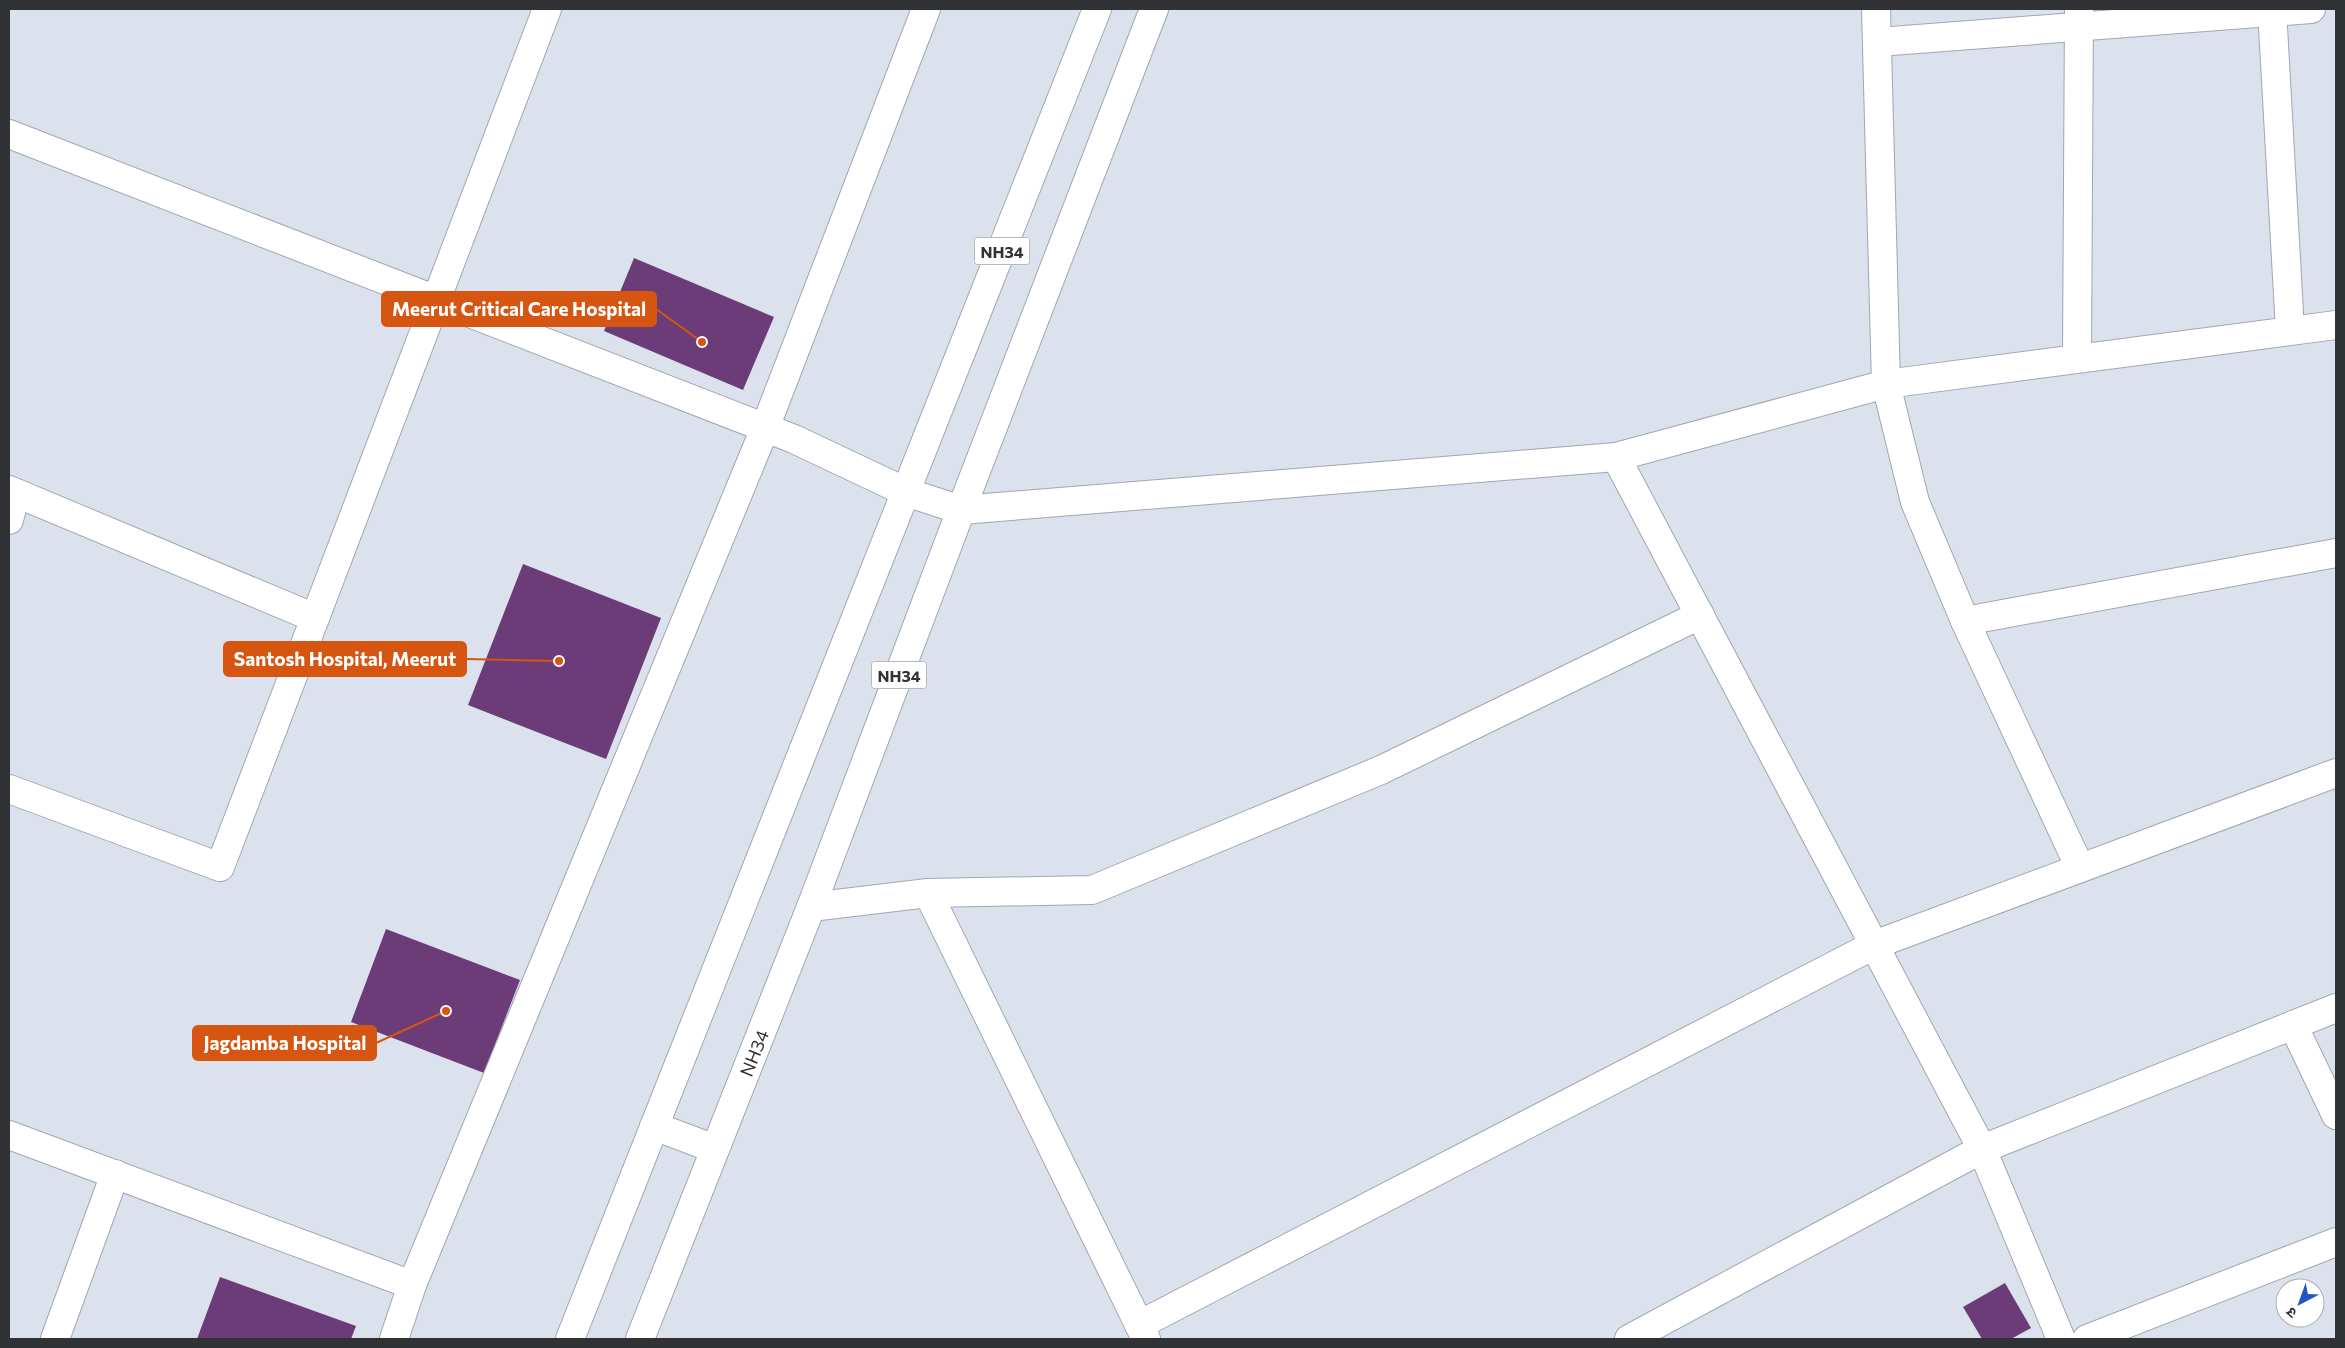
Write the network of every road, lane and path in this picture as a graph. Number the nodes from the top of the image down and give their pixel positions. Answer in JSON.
{"nodes":[{"id":1,"x":547,"y":9,"type":"edge"},
{"id":2,"x":926,"y":9,"type":"edge"},
{"id":3,"x":1097,"y":9,"type":"edge"},
{"id":4,"x":1154,"y":9,"type":"edge"},
{"id":5,"x":1876,"y":9,"type":"edge"},
{"id":6,"x":2311,"y":9,"type":"edge"},
{"id":7,"x":2272,"y":10,"type":"edge"},
{"id":8,"x":2080,"y":18,"type":"edge"},
{"id":9,"x":1878,"y":42,"type":"junction"},
{"id":10,"x":9,"y":134,"type":"edge"},
{"id":11,"x":434,"y":299,"type":"junction"},
{"id":12,"x":2336,"y":325,"type":"edge"},
{"id":13,"x":2290,"y":331,"type":"junction"},
{"id":14,"x":2077,"y":359,"type":"junction"},
{"id":15,"x":1886,"y":384,"type":"junction"},
{"id":16,"x":765,"y":428,"type":"junction"},
{"id":17,"x":1616,"y":457,"type":"junction"},
{"id":18,"x":12,"y":492,"type":"edge"},
{"id":19,"x":906,"y":492,"type":"junction"},
{"id":20,"x":961,"y":510,"type":"junction"},
{"id":21,"x":9,"y":520,"type":"edge"},
{"id":22,"x":2336,"y":553,"type":"edge"},
{"id":23,"x":1700,"y":615,"type":"junction"},
{"id":24,"x":315,"y":618,"type":"junction"},
{"id":25,"x":1965,"y":621,"type":"junction"},
{"id":26,"x":2336,"y":773,"type":"edge"},
{"id":27,"x":9,"y":789,"type":"edge"},
{"id":28,"x":2080,"y":868,"type":"junction"},
{"id":29,"x":928,"y":893,"type":"junction"},
{"id":30,"x":811,"y":908,"type":"junction"},
{"id":31,"x":1874,"y":945,"type":"junction"},
{"id":32,"x":2336,"y":1008,"type":"edge"},
{"id":33,"x":2293,"y":1025,"type":"junction"},
{"id":34,"x":2336,"y":1115,"type":"edge"},
{"id":35,"x":654,"y":1126,"type":"junction"},
{"id":36,"x":9,"y":1135,"type":"edge"},
{"id":37,"x":716,"y":1149,"type":"junction"},
{"id":38,"x":1982,"y":1149,"type":"junction"},
{"id":39,"x":115,"y":1174,"type":"junction"},
{"id":40,"x":2336,"y":1242,"type":"edge"},
{"id":41,"x":412,"y":1285,"type":"junction"},
{"id":42,"x":1142,"y":1332,"type":"edge"},
{"id":43,"x":55,"y":1339,"type":"edge"},
{"id":44,"x":394,"y":1339,"type":"edge"},
{"id":45,"x":570,"y":1339,"type":"edge"},
{"id":46,"x":640,"y":1339,"type":"edge"},
{"id":47,"x":1629,"y":1339,"type":"edge"},
{"id":48,"x":2062,"y":1339,"type":"edge"},
{"id":49,"x":2087,"y":1339,"type":"edge"}],
"edges":[{"from":1,"to":11,"type":"main road"},
{"from":2,"to":16,"type":"main road"},
{"from":3,"to":19,"type":"main road","number":"NH34"},
{"from":4,"to":20,"type":"main road","name":"NH34","number":"NH34"},
{"from":5,"to":9,"type":"main road"},
{"from":6,"to":7,"type":"main road"},
{"from":7,"to":8,"type":"main road"},
{"from":7,"to":13,"type":"main road"},
{"from":8,"to":9,"type":"main road"},
{"from":8,"to":14,"type":"main road"},
{"from":9,"to":15,"type":"main road"},
{"from":10,"to":11,"type":"main road"},
{"from":11,"to":16,"type":"main road"},
{"from":11,"to":24,"type":"main road"},
{"from":12,"to":13,"type":"main road"},
{"from":13,"to":14,"type":"main road"},
{"from":14,"to":15,"type":"main road"},
{"from":15,"to":17,"type":"main road"},
{"from":15,"to":25,"type":"main road"},
{"from":16,"to":19,"type":"main road"},
{"from":16,"to":41,"type":"main road"},
{"from":17,"to":20,"type":"main road"},
{"from":17,"to":23,"type":"main road"},
{"from":18,"to":21,"type":"main road"},
{"from":18,"to":24,"type":"main road"},
{"from":19,"to":20,"type":"main road"},
{"from":19,"to":35,"type":"main road","number":"NH34"},
{"from":20,"to":30,"type":"main road","name":"NH34","number":"NH34"},
{"from":22,"to":25,"type":"main road"},
{"from":23,"to":29,"type":"main road"},
{"from":23,"to":31,"type":"main road"},
{"from":24,"to":27,"type":"main road"},
{"from":25,"to":28,"type":"main road"},
{"from":26,"to":28,"type":"main road"},
{"from":28,"to":31,"type":"main road"},
{"from":29,"to":30,"type":"main road"},
{"from":29,"to":42,"type":"main road"},
{"from":30,"to":37,"type":"main road","name":"NH34","number":"NH34"},
{"from":31,"to":38,"type":"main road"},
{"from":31,"to":42,"type":"main road"},
{"from":32,"to":33,"type":"main road"},
{"from":33,"to":34,"type":"main road"},
{"from":33,"to":38,"type":"main road"},
{"from":35,"to":37,"type":"main road"},
{"from":35,"to":45,"type":"main road","number":"NH34"},
{"from":36,"to":39,"type":"main road"},
{"from":37,"to":46,"type":"main road","name":"NH34","number":"NH34"},
{"from":38,"to":47,"type":"main road"},
{"from":38,"to":48,"type":"main road"},
{"from":39,"to":41,"type":"main road"},
{"from":39,"to":43,"type":"main road"},
{"from":40,"to":49,"type":"main road"},
{"from":41,"to":44,"type":"main road"}]}
